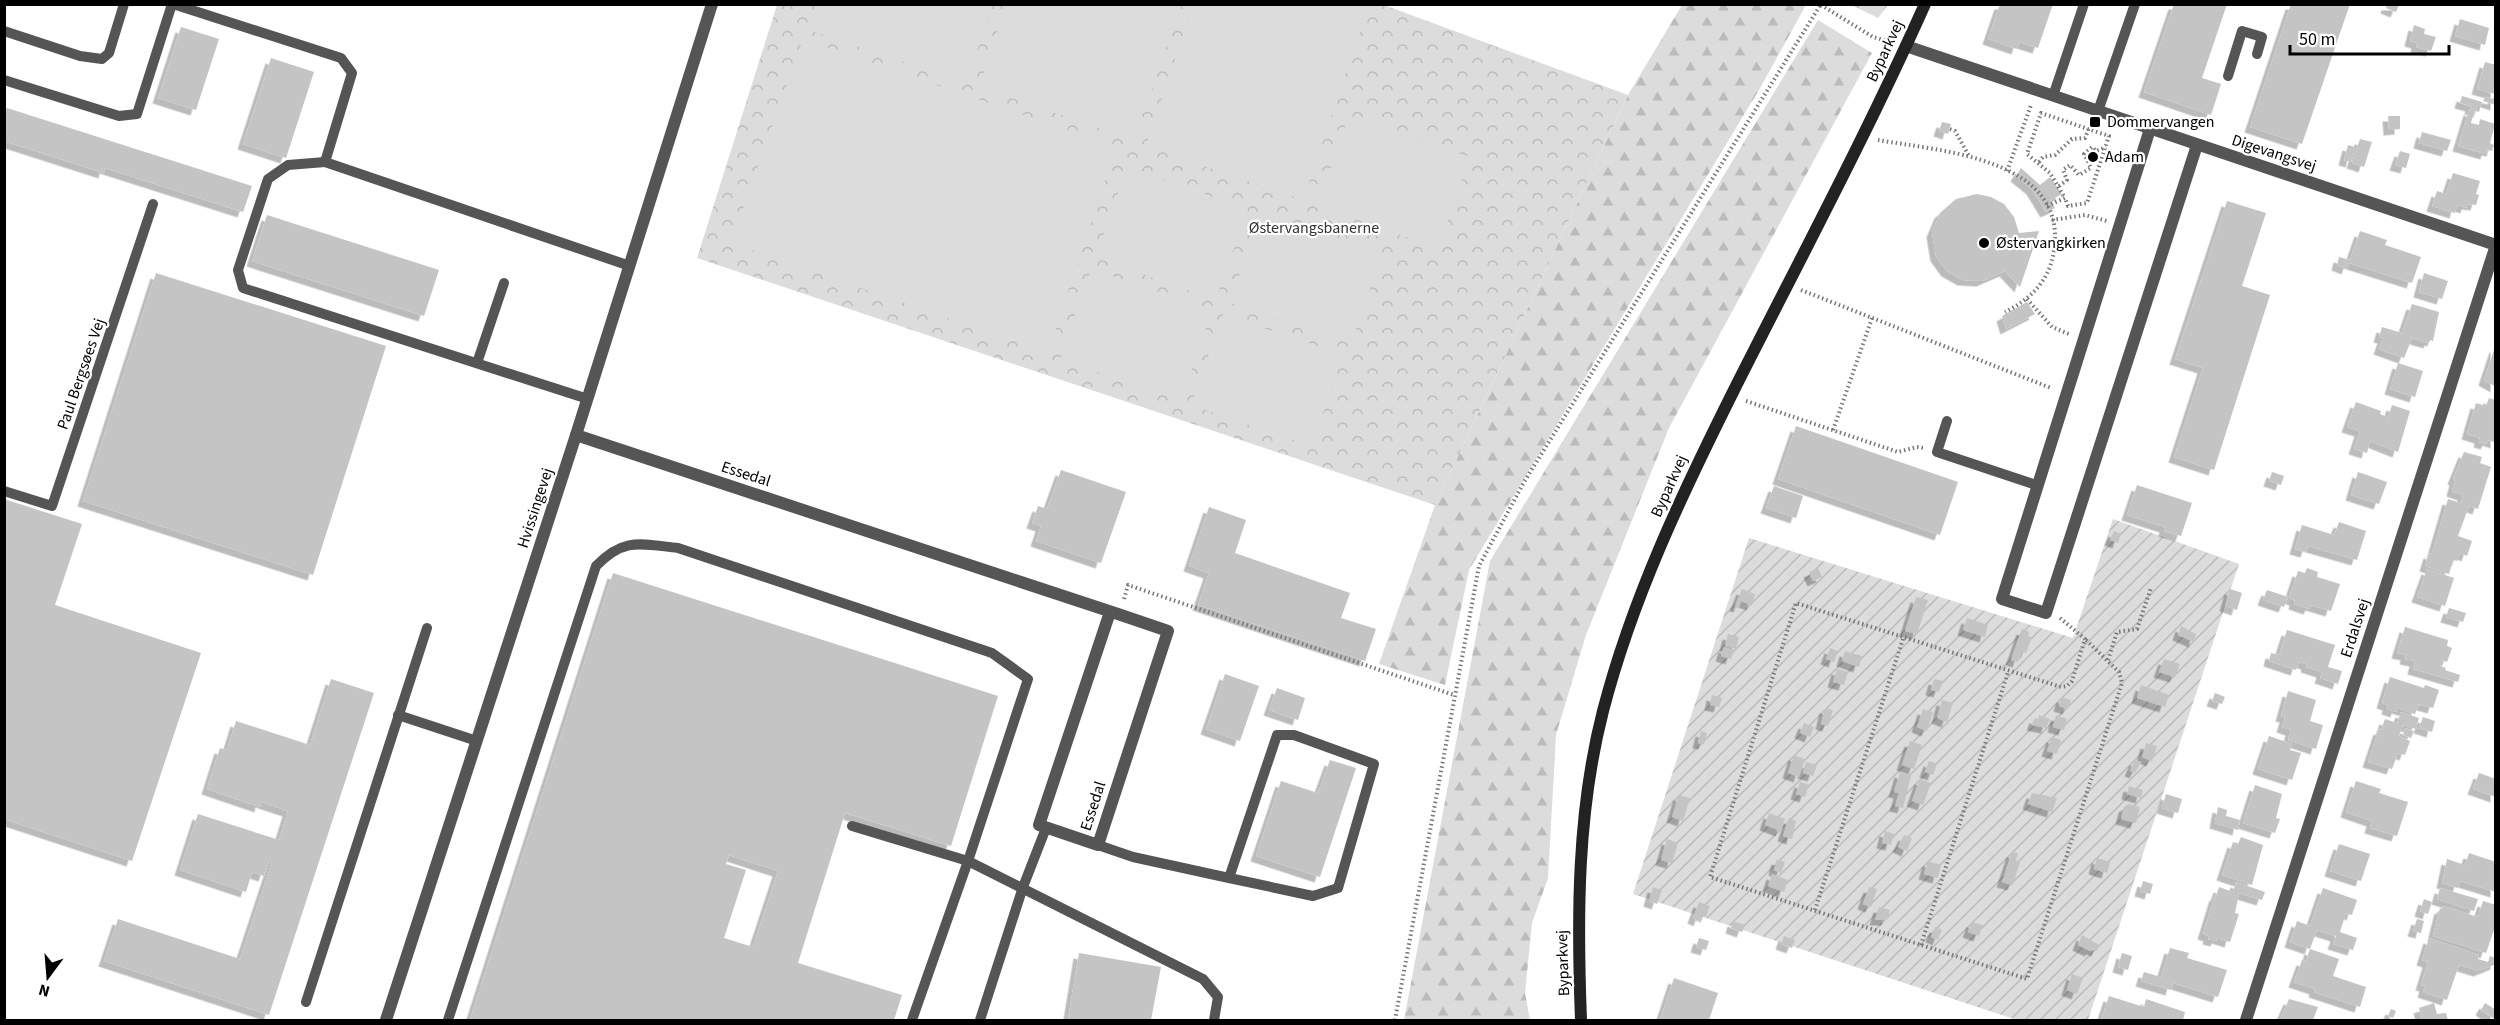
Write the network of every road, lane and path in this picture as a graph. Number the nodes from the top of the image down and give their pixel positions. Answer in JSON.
{"nodes":[{"id":1,"x":124,"y":4,"type":"edge"},
{"id":2,"x":173,"y":4,"type":"edge"},
{"id":3,"x":712,"y":4,"type":"edge"},
{"id":4,"x":1925,"y":4,"type":"edge"},
{"id":5,"x":2084,"y":4,"type":"edge"},
{"id":6,"x":2135,"y":4,"type":"edge"},
{"id":7,"x":1821,"y":5,"type":"edge"},
{"id":8,"x":4,"y":31,"type":"edge"},
{"id":9,"x":1906,"y":46,"type":"junction"},
{"id":10,"x":2257,"y":54,"type":"dead end"},
{"id":11,"x":2228,"y":76,"type":"dead end"},
{"id":12,"x":4,"y":80,"type":"edge"},
{"id":13,"x":2036,"y":90,"type":"junction"},
{"id":14,"x":2053,"y":96,"type":"junction"},
{"id":15,"x":2098,"y":111,"type":"junction"},
{"id":16,"x":2089,"y":128,"type":"junction"},
{"id":17,"x":1950,"y":129,"type":"dead end"},
{"id":18,"x":2150,"y":129,"type":"junction"},
{"id":19,"x":1862,"y":137,"type":"junction"},
{"id":20,"x":2197,"y":145,"type":"junction"},
{"id":21,"x":2106,"y":147,"type":"junction"},
{"id":22,"x":1969,"y":156,"type":"junction"},
{"id":23,"x":325,"y":162,"type":"junction"},
{"id":24,"x":2039,"y":162,"type":"junction"},
{"id":25,"x":2007,"y":171,"type":"junction"},
{"id":26,"x":2059,"y":186,"type":"junction"},
{"id":27,"x":2065,"y":198,"type":"junction"},
{"id":28,"x":153,"y":204,"type":"dead end"},
{"id":29,"x":2047,"y":206,"type":"junction"},
{"id":30,"x":2052,"y":220,"type":"junction"},
{"id":31,"x":2119,"y":224,"type":"junction"},
{"id":32,"x":2496,"y":245,"type":"edge"},
{"id":33,"x":630,"y":266,"type":"junction"},
{"id":34,"x":504,"y":283,"type":"dead end"},
{"id":35,"x":1787,"y":285,"type":"junction"},
{"id":36,"x":2027,"y":299,"type":"junction"},
{"id":37,"x":2005,"y":312,"type":"dead end"},
{"id":38,"x":1872,"y":318,"type":"junction"},
{"id":39,"x":2082,"y":338,"type":"junction"},
{"id":40,"x":477,"y":363,"type":"junction"},
{"id":41,"x":2065,"y":394,"type":"junction"},
{"id":42,"x":1731,"y":396,"type":"junction"},
{"id":43,"x":588,"y":399,"type":"junction"},
{"id":44,"x":1947,"y":422,"type":"dead end"},
{"id":45,"x":1833,"y":430,"type":"junction"},
{"id":46,"x":576,"y":435,"type":"junction"},
{"id":47,"x":1937,"y":452,"type":"junction"},
{"id":48,"x":2036,"y":485,"type":"junction"},
{"id":49,"x":4,"y":491,"type":"edge"},
{"id":50,"x":2151,"y":588,"type":"dead end"},
{"id":51,"x":1114,"y":613,"type":"junction"},
{"id":52,"x":2046,"y":613,"type":"junction"},
{"id":53,"x":427,"y":627,"type":"dead end"},
{"id":54,"x":1903,"y":639,"type":"junction"},
{"id":55,"x":2085,"y":639,"type":"junction"},
{"id":56,"x":2108,"y":660,"type":"junction"},
{"id":57,"x":2008,"y":672,"type":"junction"},
{"id":58,"x":1454,"y":695,"type":"junction"},
{"id":59,"x":398,"y":715,"type":"junction"},
{"id":60,"x":477,"y":741,"type":"junction"},
{"id":61,"x":852,"y":826,"type":"dead end"},
{"id":62,"x":1046,"y":828,"type":"junction"},
{"id":63,"x":1098,"y":845,"type":"junction"},
{"id":64,"x":968,"y":861,"type":"junction"},
{"id":65,"x":1229,"y":878,"type":"junction"},
{"id":66,"x":1023,"y":887,"type":"junction"},
{"id":67,"x":1815,"y":910,"type":"junction"},
{"id":68,"x":1921,"y":945,"type":"junction"},
{"id":69,"x":306,"y":1002,"type":"dead end"},
{"id":70,"x":386,"y":1020,"type":"edge"},
{"id":71,"x":448,"y":1020,"type":"edge"},
{"id":72,"x":912,"y":1020,"type":"edge"},
{"id":73,"x":980,"y":1020,"type":"edge"},
{"id":74,"x":1214,"y":1020,"type":"edge"},
{"id":75,"x":1395,"y":1020,"type":"edge"},
{"id":76,"x":1581,"y":1020,"type":"edge"},
{"id":77,"x":2246,"y":1020,"type":"edge"}],
"edges":[{"from":1,"to":8,"type":"lane"},
{"from":2,"to":12,"type":"lane"},
{"from":2,"to":23,"type":"lane"},
{"from":3,"to":33,"type":"street","name":"Hvissingevej"},
{"from":4,"to":9,"type":"street","name":"Byparkvej"},
{"from":5,"to":14,"type":"lane"},
{"from":6,"to":15,"type":"lane"},
{"from":7,"to":9,"type":"path"},
{"from":7,"to":58,"type":"path"},
{"from":9,"to":13,"type":"street","name":"Digevangsvej"},
{"from":9,"to":19,"type":"street","name":"Byparkvej"},
{"from":10,"to":11,"type":"lane"},
{"from":13,"to":14,"type":"street","name":"Digevangsvej"},
{"from":13,"to":25,"type":"path"},
{"from":14,"to":15,"type":"street","name":"Digevangsvej"},
{"from":15,"to":18,"type":"street","name":"Digevangsvej"},
{"from":16,"to":21,"type":"path"},
{"from":16,"to":24,"type":"path"},
{"from":16,"to":24,"type":"path"},
{"from":17,"to":22,"type":"path"},
{"from":18,"to":20,"type":"street","name":"Digevangsvej"},
{"from":18,"to":31,"type":"street"},
{"from":19,"to":22,"type":"path"},
{"from":19,"to":35,"type":"street","name":"Byparkvej"},
{"from":20,"to":32,"type":"street","name":"Digevangsvej"},
{"from":20,"to":52,"type":"street"},
{"from":21,"to":26,"type":"path"},
{"from":21,"to":27,"type":"path"},
{"from":22,"to":25,"type":"path"},
{"from":23,"to":33,"type":"lane"},
{"from":23,"to":40,"type":"lane"},
{"from":24,"to":26,"type":"path"},
{"from":25,"to":29,"type":"path"},
{"from":26,"to":27,"type":"path"},
{"from":27,"to":29,"type":"path"},
{"from":28,"to":49,"type":"lane","name":"Paul Bergsøes Vej"},
{"from":29,"to":30,"type":"path"},
{"from":30,"to":31,"type":"path"},
{"from":30,"to":36,"type":"path"},
{"from":31,"to":39,"type":"street"},
{"from":32,"to":77,"type":"street","name":"Erdalsvej"},
{"from":33,"to":43,"type":"street","name":"Hvissingevej"},
{"from":34,"to":40,"type":"lane"},
{"from":35,"to":38,"type":"path"},
{"from":35,"to":42,"type":"street","name":"Byparkvej"},
{"from":36,"to":37,"type":"path"},
{"from":36,"to":39,"type":"path"},
{"from":38,"to":41,"type":"path"},
{"from":38,"to":45,"type":"path"},
{"from":39,"to":41,"type":"street"},
{"from":40,"to":43,"type":"lane"},
{"from":41,"to":48,"type":"street"},
{"from":42,"to":45,"type":"path"},
{"from":42,"to":76,"type":"street","name":"Byparkvej"},
{"from":43,"to":46,"type":"street","name":"Hvissingevej"},
{"from":44,"to":47,"type":"lane"},
{"from":45,"to":47,"type":"path"},
{"from":46,"to":51,"type":"street","name":"Essedal"},
{"from":46,"to":60,"type":"street","name":"Hvissingevej"},
{"from":47,"to":48,"type":"lane"},
{"from":48,"to":52,"type":"street"},
{"from":50,"to":56,"type":"path"},
{"from":51,"to":58,"type":"path"},
{"from":51,"to":62,"type":"street"},
{"from":51,"to":63,"type":"street","name":"Essedal"},
{"from":52,"to":55,"type":"path"},
{"from":53,"to":59,"type":"lane"},
{"from":54,"to":57,"type":"path"},
{"from":54,"to":67,"type":"path"},
{"from":54,"to":67,"type":"path"},
{"from":55,"to":56,"type":"path"},
{"from":55,"to":57,"type":"path"},
{"from":56,"to":68,"type":"path"},
{"from":57,"to":68,"type":"path"},
{"from":58,"to":75,"type":"path"},
{"from":59,"to":60,"type":"lane"},
{"from":59,"to":69,"type":"lane"},
{"from":60,"to":70,"type":"street","name":"Hvissingevej"},
{"from":61,"to":64,"type":"lane"},
{"from":62,"to":63,"type":"street","name":"Essedal"},
{"from":62,"to":66,"type":"lane"},
{"from":63,"to":65,"type":"lane"},
{"from":64,"to":66,"type":"lane"},
{"from":64,"to":71,"type":"lane"},
{"from":64,"to":72,"type":"lane"},
{"from":65,"to":65,"type":"lane"},
{"from":66,"to":73,"type":"lane"},
{"from":66,"to":74,"type":"lane"},
{"from":67,"to":68,"type":"path"}]}
